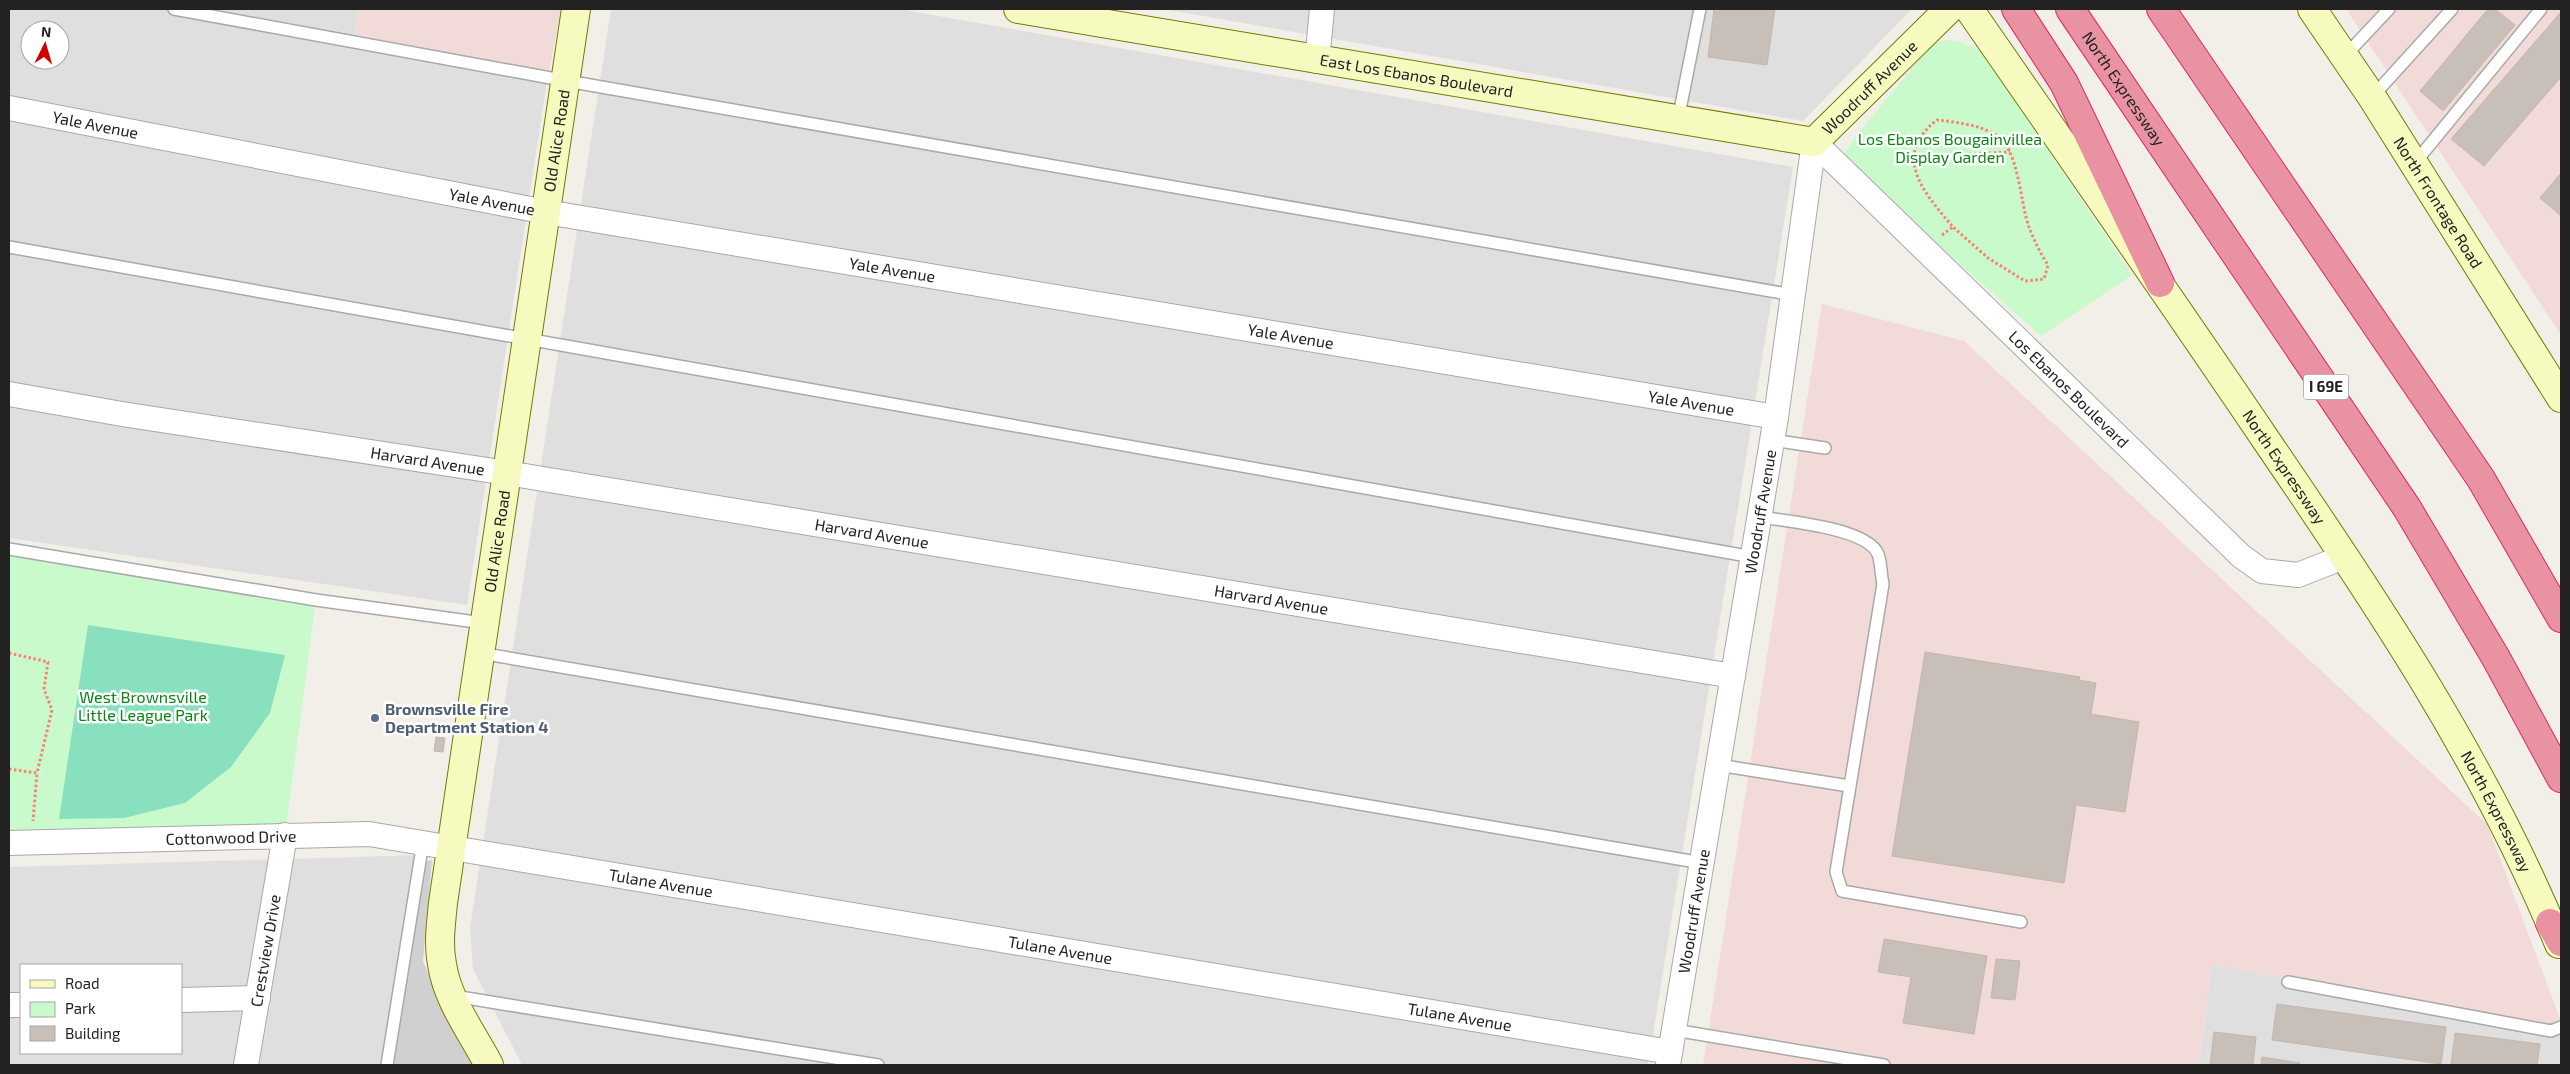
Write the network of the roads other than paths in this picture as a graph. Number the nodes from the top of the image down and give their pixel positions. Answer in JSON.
{"nodes":[{"id":1,"x":174,"y":9,"type":"edge"},
{"id":2,"x":576,"y":9,"type":"edge"},
{"id":3,"x":1018,"y":9,"type":"edge"},
{"id":4,"x":1322,"y":9,"type":"edge"},
{"id":5,"x":1700,"y":9,"type":"edge"},
{"id":6,"x":1969,"y":9,"type":"edge"},
{"id":7,"x":2016,"y":9,"type":"edge"},
{"id":8,"x":2070,"y":9,"type":"edge"},
{"id":9,"x":2161,"y":9,"type":"edge"},
{"id":10,"x":2312,"y":9,"type":"edge"},
{"id":11,"x":2389,"y":9,"type":"edge"},
{"id":12,"x":2452,"y":9,"type":"edge"},
{"id":13,"x":2541,"y":9,"type":"edge"},
{"id":14,"x":1938,"y":15,"type":"edge"},
{"id":15,"x":2344,"y":56,"type":"junction"},
{"id":16,"x":1317,"y":60,"type":"junction"},
{"id":17,"x":567,"y":81,"type":"junction"},
{"id":18,"x":2372,"y":97,"type":"junction"},
{"id":19,"x":9,"y":108,"type":"edge"},
{"id":20,"x":1678,"y":120,"type":"junction"},
{"id":21,"x":1814,"y":142,"type":"junction"},
{"id":22,"x":2414,"y":164,"type":"junction"},
{"id":23,"x":546,"y":212,"type":"junction"},
{"id":24,"x":9,"y":247,"type":"edge"},
{"id":25,"x":2160,"y":283,"type":"junction"},
{"id":26,"x":1793,"y":295,"type":"junction"},
{"id":27,"x":527,"y":340,"type":"junction"},
{"id":28,"x":9,"y":394,"type":"edge"},
{"id":29,"x":2561,"y":398,"type":"edge"},
{"id":30,"x":1774,"y":428,"type":"junction"},
{"id":31,"x":1826,"y":448,"type":"dead end"},
{"id":32,"x":507,"y":473,"type":"junction"},
{"id":33,"x":1760,"y":517,"type":"junction"},
{"id":34,"x":9,"y":549,"type":"edge"},
{"id":35,"x":2346,"y":556,"type":"junction"},
{"id":36,"x":1753,"y":558,"type":"junction"},
{"id":37,"x":2561,"y":618,"type":"edge"},
{"id":38,"x":484,"y":623,"type":"junction"},
{"id":39,"x":480,"y":653,"type":"junction"},
{"id":40,"x":1733,"y":676,"type":"junction"},
{"id":41,"x":1718,"y":765,"type":"junction"},
{"id":42,"x":2561,"y":778,"type":"edge"},
{"id":43,"x":1849,"y":786,"type":"junction"},
{"id":44,"x":285,"y":835,"type":"junction"},
{"id":45,"x":20,"y":842,"type":"edge"},
{"id":46,"x":423,"y":842,"type":"junction"},
{"id":47,"x":452,"y":846,"type":"junction"},
{"id":48,"x":1702,"y":864,"type":"junction"},
{"id":49,"x":2021,"y":922,"type":"dead end"},
{"id":50,"x":2556,"y":932,"type":"edge"},
{"id":51,"x":2561,"y":949,"type":"edge"},
{"id":52,"x":2288,"y":982,"type":"dead end"},
{"id":53,"x":452,"y":996,"type":"junction"},
{"id":54,"x":258,"y":998,"type":"junction"},
{"id":55,"x":182,"y":1000,"type":"edge"},
{"id":56,"x":2561,"y":1028,"type":"edge"},
{"id":57,"x":1671,"y":1049,"type":"edge"},
{"id":58,"x":246,"y":1065,"type":"edge"},
{"id":59,"x":387,"y":1065,"type":"edge"},
{"id":60,"x":489,"y":1065,"type":"edge"},
{"id":61,"x":878,"y":1065,"type":"edge"},
{"id":62,"x":1884,"y":1065,"type":"edge"}],
"edges":[{"from":1,"to":17,"type":"lane"},
{"from":2,"to":17,"type":"street","name":"Old Alice Road"},
{"from":3,"to":16,"type":"street","name":"East Los Ebanos Boulevard"},
{"from":4,"to":16,"type":"street"},
{"from":5,"to":20,"type":"lane"},
{"from":6,"to":25,"type":"street","name":"North Expressway"},
{"from":7,"to":25,"type":"highway"},
{"from":8,"to":42,"type":"highway","name":"North Expressway","number":"I 69E"},
{"from":9,"to":37,"type":"highway"},
{"from":10,"to":15,"type":"street","name":"North Frontage Road"},
{"from":11,"to":15,"type":"lane"},
{"from":12,"to":18,"type":"lane"},
{"from":13,"to":22,"type":"lane"},
{"from":14,"to":21,"type":"street","name":"Woodruff Avenue"},
{"from":15,"to":18,"type":"street","name":"North Frontage Road"},
{"from":16,"to":20,"type":"street","name":"East Los Ebanos Boulevard"},
{"from":17,"to":23,"type":"street","name":"Old Alice Road"},
{"from":17,"to":26,"type":"lane"},
{"from":18,"to":22,"type":"street","name":"North Frontage Road"},
{"from":19,"to":23,"type":"street","name":"Yale Avenue"},
{"from":20,"to":21,"type":"street","name":"East Los Ebanos Boulevard"},
{"from":21,"to":26,"type":"street","name":"Woodruff Avenue"},
{"from":21,"to":35,"type":"street","name":"Los Ebanos Boulevard"},
{"from":22,"to":29,"type":"street","name":"North Frontage Road"},
{"from":23,"to":27,"type":"street","name":"Old Alice Road"},
{"from":23,"to":30,"type":"street","name":"Yale Avenue"},
{"from":24,"to":27,"type":"lane"},
{"from":25,"to":35,"type":"street","name":"North Expressway"},
{"from":26,"to":30,"type":"street","name":"Woodruff Avenue"},
{"from":27,"to":32,"type":"street","name":"Old Alice Road"},
{"from":27,"to":36,"type":"lane"},
{"from":28,"to":32,"type":"street","name":"Harvard Avenue"},
{"from":30,"to":31,"type":"lane"},
{"from":30,"to":33,"type":"street","name":"Woodruff Avenue"},
{"from":32,"to":38,"type":"street","name":"Old Alice Road"},
{"from":32,"to":40,"type":"street","name":"Harvard Avenue"},
{"from":33,"to":36,"type":"street","name":"Woodruff Avenue"},
{"from":33,"to":43,"type":"lane"},
{"from":34,"to":38,"type":"lane"},
{"from":35,"to":50,"type":"street","name":"North Expressway"},
{"from":36,"to":40,"type":"street","name":"Woodruff Avenue"},
{"from":38,"to":39,"type":"street","name":"Old Alice Road"},
{"from":39,"to":47,"type":"street","name":"Old Alice Road"},
{"from":39,"to":48,"type":"lane"},
{"from":40,"to":41,"type":"street","name":"Woodruff Avenue"},
{"from":41,"to":43,"type":"lane"},
{"from":41,"to":48,"type":"street","name":"Woodruff Avenue"},
{"from":43,"to":49,"type":"lane"},
{"from":44,"to":45,"type":"street","name":"Cottonwood Drive"},
{"from":44,"to":46,"type":"street","name":"Cottonwood Drive"},
{"from":44,"to":54,"type":"street","name":"Crestview Drive"},
{"from":46,"to":47,"type":"street","name":"Cottonwood Drive"},
{"from":46,"to":59,"type":"lane"},
{"from":47,"to":53,"type":"street","name":"Old Alice Road"},
{"from":47,"to":57,"type":"street","name":"Tulane Avenue"},
{"from":48,"to":57,"type":"street","name":"Woodruff Avenue"},
{"from":50,"to":51,"type":"street","name":"North Expressway"},
{"from":52,"to":56,"type":"lane"},
{"from":53,"to":60,"type":"street","name":"Old Alice Road"},
{"from":53,"to":61,"type":"lane"},
{"from":54,"to":55,"type":"street"},
{"from":54,"to":58,"type":"street","name":"Crestview Drive"},
{"from":57,"to":62,"type":"lane"}]}
